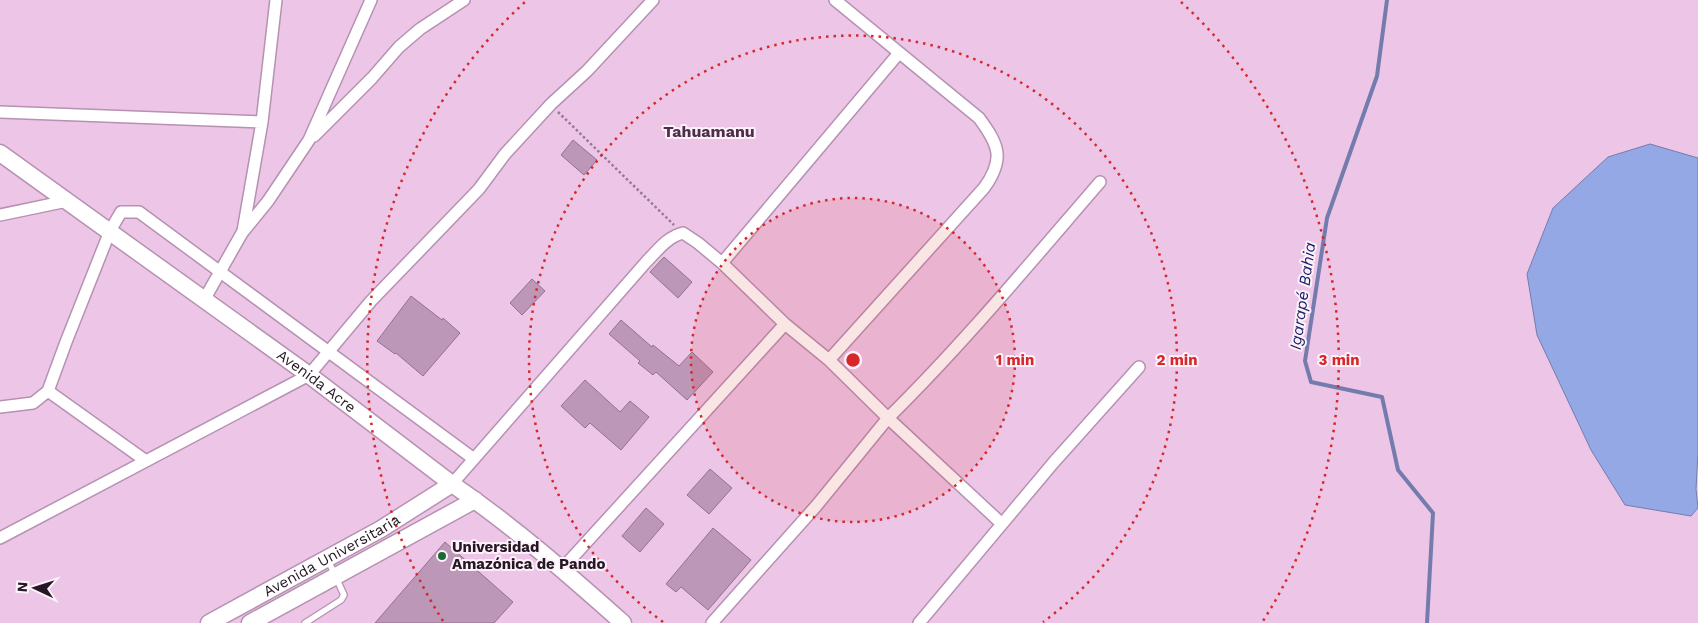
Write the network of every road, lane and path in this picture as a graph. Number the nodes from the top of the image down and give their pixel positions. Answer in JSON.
{"nodes":[{"id":1,"x":276,"y":0,"type":"edge"},
{"id":2,"x":371,"y":0,"type":"edge"},
{"id":3,"x":464,"y":0,"type":"edge"},
{"id":4,"x":653,"y":0,"type":"edge"},
{"id":5,"x":835,"y":0,"type":"edge"},
{"id":6,"x":899,"y":54,"type":"junction"},
{"id":7,"x":551,"y":104,"type":"junction"},
{"id":8,"x":0,"y":112,"type":"edge"},
{"id":9,"x":262,"y":122,"type":"junction"},
{"id":10,"x":309,"y":140,"type":"junction"},
{"id":11,"x":0,"y":153,"type":"edge"},
{"id":12,"x":1100,"y":182,"type":"dead end"},
{"id":13,"x":67,"y":201,"type":"junction"},
{"id":14,"x":0,"y":215,"type":"edge"},
{"id":15,"x":110,"y":231,"type":"junction"},
{"id":16,"x":682,"y":233,"type":"junction"},
{"id":17,"x":242,"y":234,"type":"junction"},
{"id":18,"x":722,"y":263,"type":"junction"},
{"id":19,"x":220,"y":272,"type":"junction"},
{"id":20,"x":204,"y":300,"type":"junction"},
{"id":21,"x":786,"y":324,"type":"junction"},
{"id":22,"x":328,"y":351,"type":"junction"},
{"id":23,"x":829,"y":360,"type":"junction"},
{"id":24,"x":1140,"y":367,"type":"dead end"},
{"id":25,"x":309,"y":375,"type":"junction"},
{"id":26,"x":48,"y":392,"type":"junction"},
{"id":27,"x":0,"y":407,"type":"edge"},
{"id":28,"x":888,"y":418,"type":"junction"},
{"id":29,"x":474,"y":459,"type":"junction"},
{"id":30,"x":146,"y":461,"type":"junction"},
{"id":31,"x":452,"y":484,"type":"junction"},
{"id":32,"x":475,"y":500,"type":"junction"},
{"id":33,"x":1002,"y":524,"type":"junction"},
{"id":34,"x":0,"y":538,"type":"edge"},
{"id":35,"x":327,"y":558,"type":"junction"},
{"id":36,"x":562,"y":569,"type":"junction"},
{"id":37,"x":336,"y":577,"type":"junction"},
{"id":38,"x":254,"y":598,"type":"junction"},
{"id":39,"x":265,"y":615,"type":"junction"},
{"id":40,"x":208,"y":623,"type":"edge"},
{"id":41,"x":250,"y":623,"type":"edge"},
{"id":42,"x":305,"y":623,"type":"edge"},
{"id":43,"x":623,"y":623,"type":"edge"},
{"id":44,"x":712,"y":623,"type":"edge"},
{"id":45,"x":919,"y":623,"type":"edge"}],
"edges":[{"from":1,"to":9,"type":"street"},
{"from":2,"to":10,"type":"street"},
{"from":3,"to":10,"type":"street"},
{"from":4,"to":7,"type":"street"},
{"from":5,"to":6,"type":"street"},
{"from":6,"to":18,"type":"street"},
{"from":6,"to":23,"type":"street"},
{"from":7,"to":16,"type":"path"},
{"from":7,"to":22,"type":"street"},
{"from":8,"to":9,"type":"street"},
{"from":9,"to":17,"type":"street"},
{"from":10,"to":17,"type":"street"},
{"from":11,"to":13,"type":"main road","name":"Avenida Acre"},
{"from":12,"to":28,"type":"street"},
{"from":13,"to":14,"type":"street"},
{"from":13,"to":15,"type":"main road","name":"Avenida Acre"},
{"from":15,"to":19,"type":"street"},
{"from":15,"to":20,"type":"main road","name":"Avenida Acre"},
{"from":15,"to":26,"type":"street"},
{"from":16,"to":18,"type":"street"},
{"from":16,"to":29,"type":"street"},
{"from":17,"to":19,"type":"street"},
{"from":18,"to":21,"type":"street"},
{"from":19,"to":20,"type":"street"},
{"from":19,"to":22,"type":"street"},
{"from":20,"to":25,"type":"main road","name":"Avenida Acre"},
{"from":21,"to":23,"type":"street"},
{"from":21,"to":36,"type":"street"},
{"from":22,"to":25,"type":"street"},
{"from":22,"to":29,"type":"street"},
{"from":23,"to":28,"type":"street"},
{"from":24,"to":33,"type":"street"},
{"from":25,"to":30,"type":"street"},
{"from":25,"to":31,"type":"main road","name":"Avenida Acre"},
{"from":26,"to":27,"type":"street"},
{"from":26,"to":30,"type":"street"},
{"from":28,"to":33,"type":"street"},
{"from":28,"to":44,"type":"street"},
{"from":29,"to":31,"type":"street"},
{"from":30,"to":34,"type":"street"},
{"from":31,"to":32,"type":"main road","name":"Avenida Acre"},
{"from":31,"to":35,"type":"main road","name":"Avenida Universitaria"},
{"from":32,"to":36,"type":"main road","name":"Avenida Acre"},
{"from":32,"to":37,"type":"main road","name":"Avenida Universitaria"},
{"from":33,"to":45,"type":"street"},
{"from":35,"to":37,"type":"lane"},
{"from":35,"to":38,"type":"main road","name":"Avenida Universitaria"},
{"from":36,"to":43,"type":"main road","name":"Avenida Acre"},
{"from":37,"to":39,"type":"main road","name":"Avenida Universitaria"},
{"from":37,"to":42,"type":"lane"},
{"from":38,"to":39,"type":"main road"},
{"from":38,"to":40,"type":"main road","name":"Avenida Universitaria"},
{"from":39,"to":41,"type":"main road","name":"Avenida Universitaria"}]}
